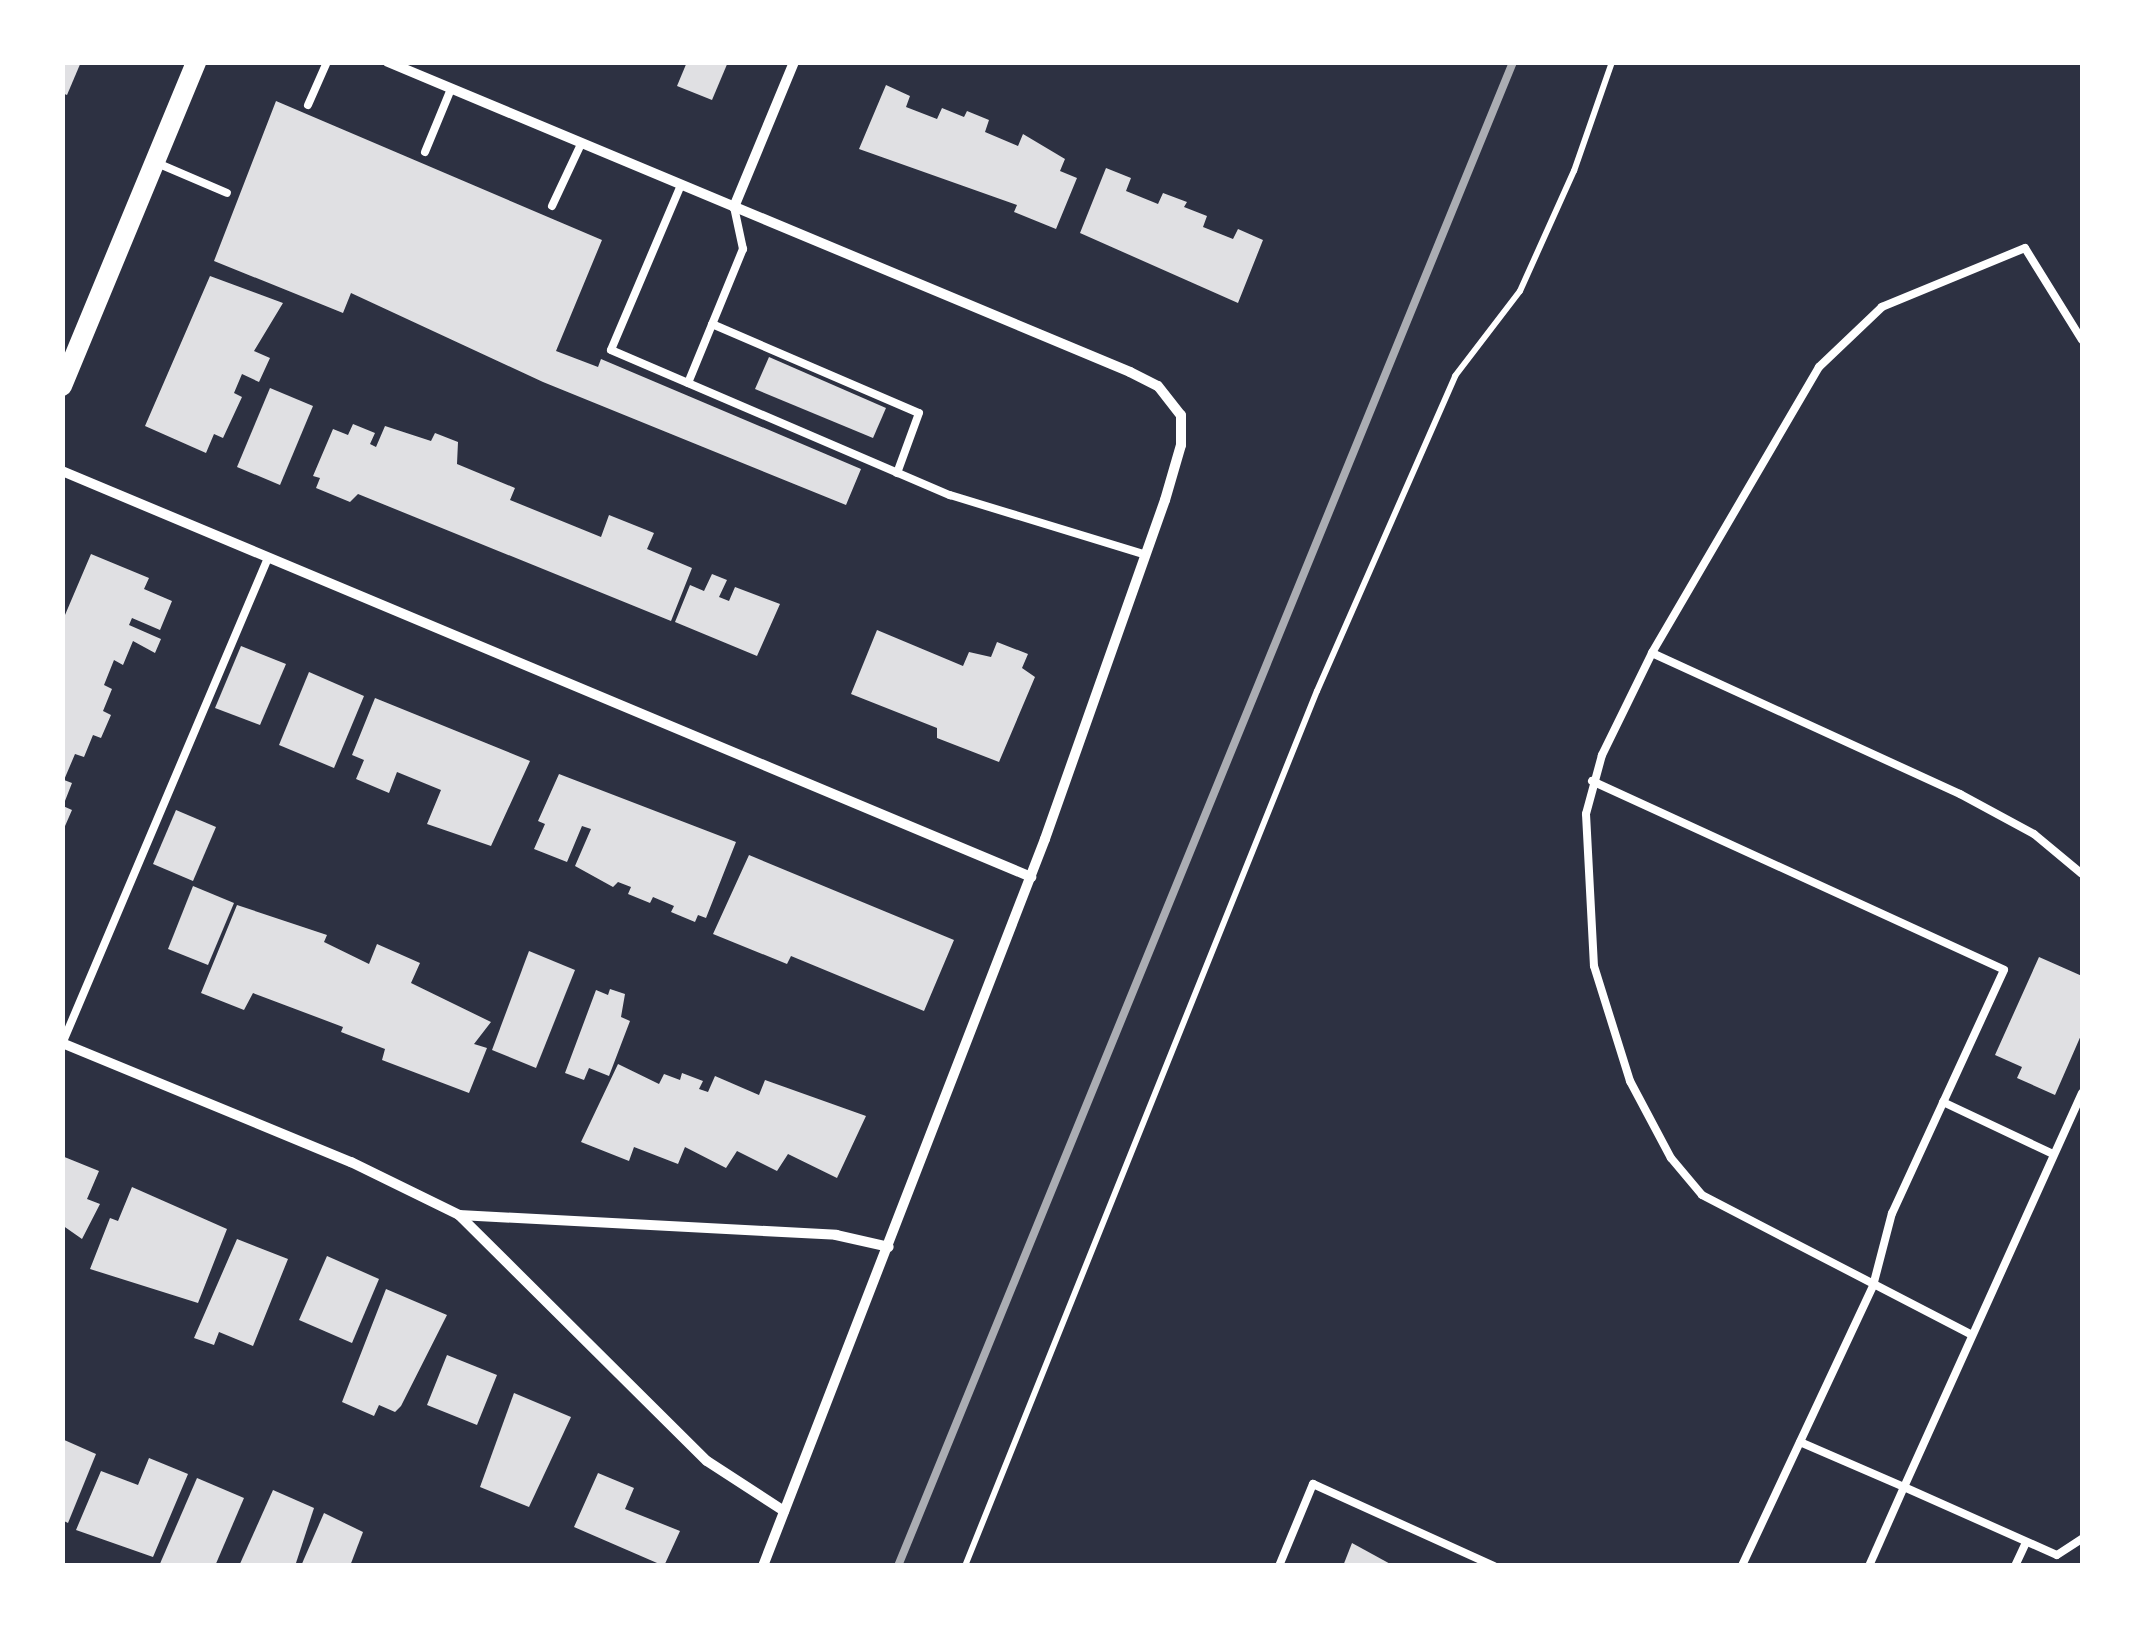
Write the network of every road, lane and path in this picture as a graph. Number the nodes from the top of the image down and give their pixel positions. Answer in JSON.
{"nodes":[{"id":1,"x":196,"y":62,"type":"edge"},
{"id":2,"x":327,"y":62,"type":"edge"},
{"id":3,"x":388,"y":62,"type":"edge"},
{"id":4,"x":794,"y":62,"type":"edge"},
{"id":5,"x":1612,"y":62,"type":"edge"},
{"id":6,"x":451,"y":89,"type":"junction"},
{"id":7,"x":308,"y":105,"type":"dead end"},
{"id":8,"x":581,"y":144,"type":"junction"},
{"id":9,"x":425,"y":152,"type":"dead end"},
{"id":10,"x":155,"y":162,"type":"junction"},
{"id":11,"x":680,"y":186,"type":"junction"},
{"id":12,"x":227,"y":192,"type":"dead end"},
{"id":13,"x":552,"y":206,"type":"dead end"},
{"id":14,"x":734,"y":207,"type":"junction"},
{"id":15,"x":712,"y":324,"type":"junction"},
{"id":16,"x":2082,"y":340,"type":"edge"},
{"id":17,"x":688,"y":383,"type":"junction"},
{"id":18,"x":62,"y":386,"type":"edge"},
{"id":19,"x":62,"y":471,"type":"edge"},
{"id":20,"x":897,"y":473,"type":"junction"},
{"id":21,"x":1146,"y":555,"type":"junction"},
{"id":22,"x":268,"y":558,"type":"junction"},
{"id":23,"x":1652,"y":654,"type":"junction"},
{"id":24,"x":1592,"y":781,"type":"junction"},
{"id":25,"x":2082,"y":874,"type":"edge"},
{"id":26,"x":1031,"y":877,"type":"junction"},
{"id":27,"x":62,"y":1043,"type":"edge"},
{"id":28,"x":2082,"y":1093,"type":"edge"},
{"id":29,"x":1942,"y":1102,"type":"junction"},
{"id":30,"x":2053,"y":1154,"type":"junction"},
{"id":31,"x":459,"y":1215,"type":"junction"},
{"id":32,"x":889,"y":1247,"type":"junction"},
{"id":33,"x":1873,"y":1286,"type":"junction"},
{"id":34,"x":1972,"y":1335,"type":"junction"},
{"id":35,"x":1800,"y":1442,"type":"junction"},
{"id":36,"x":1904,"y":1488,"type":"junction"},
{"id":37,"x":784,"y":1511,"type":"junction"},
{"id":38,"x":2082,"y":1539,"type":"edge"},
{"id":39,"x":2026,"y":1542,"type":"junction"},
{"id":40,"x":763,"y":1566,"type":"edge"},
{"id":41,"x":965,"y":1566,"type":"edge"},
{"id":42,"x":1279,"y":1566,"type":"edge"},
{"id":43,"x":1494,"y":1566,"type":"edge"},
{"id":44,"x":1742,"y":1566,"type":"edge"},
{"id":45,"x":1869,"y":1566,"type":"edge"},
{"id":46,"x":2015,"y":1566,"type":"edge"}],
"edges":[{"from":1,"to":10,"type":"main road"},
{"from":2,"to":7,"type":"lane"},
{"from":3,"to":6,"type":"street"},
{"from":4,"to":14,"type":"street"},
{"from":5,"to":41,"type":"path"},
{"from":6,"to":8,"type":"street"},
{"from":6,"to":9,"type":"lane"},
{"from":8,"to":11,"type":"street"},
{"from":8,"to":13,"type":"lane"},
{"from":10,"to":12,"type":"lane"},
{"from":10,"to":18,"type":"main road"},
{"from":11,"to":14,"type":"street"},
{"from":11,"to":17,"type":"lane"},
{"from":14,"to":15,"type":"lane"},
{"from":14,"to":21,"type":"street"},
{"from":15,"to":17,"type":"lane"},
{"from":15,"to":20,"type":"lane"},
{"from":16,"to":23,"type":"lane"},
{"from":17,"to":20,"type":"lane"},
{"from":19,"to":22,"type":"street"},
{"from":20,"to":21,"type":"lane"},
{"from":21,"to":26,"type":"street"},
{"from":22,"to":26,"type":"street"},
{"from":22,"to":27,"type":"lane"},
{"from":23,"to":24,"type":"lane"},
{"from":23,"to":25,"type":"lane"},
{"from":24,"to":29,"type":"lane"},
{"from":24,"to":33,"type":"lane"},
{"from":26,"to":32,"type":"street"},
{"from":27,"to":31,"type":"street"},
{"from":28,"to":30,"type":"lane"},
{"from":29,"to":30,"type":"lane"},
{"from":29,"to":33,"type":"lane"},
{"from":30,"to":34,"type":"lane"},
{"from":31,"to":32,"type":"street"},
{"from":31,"to":37,"type":"street"},
{"from":32,"to":37,"type":"street"},
{"from":33,"to":34,"type":"lane"},
{"from":33,"to":35,"type":"lane"},
{"from":34,"to":36,"type":"lane"},
{"from":35,"to":36,"type":"lane"},
{"from":35,"to":44,"type":"lane"},
{"from":36,"to":39,"type":"lane"},
{"from":36,"to":45,"type":"lane"},
{"from":37,"to":40,"type":"street"},
{"from":38,"to":39,"type":"lane"},
{"from":39,"to":46,"type":"lane"},
{"from":42,"to":43,"type":"lane"}]}
